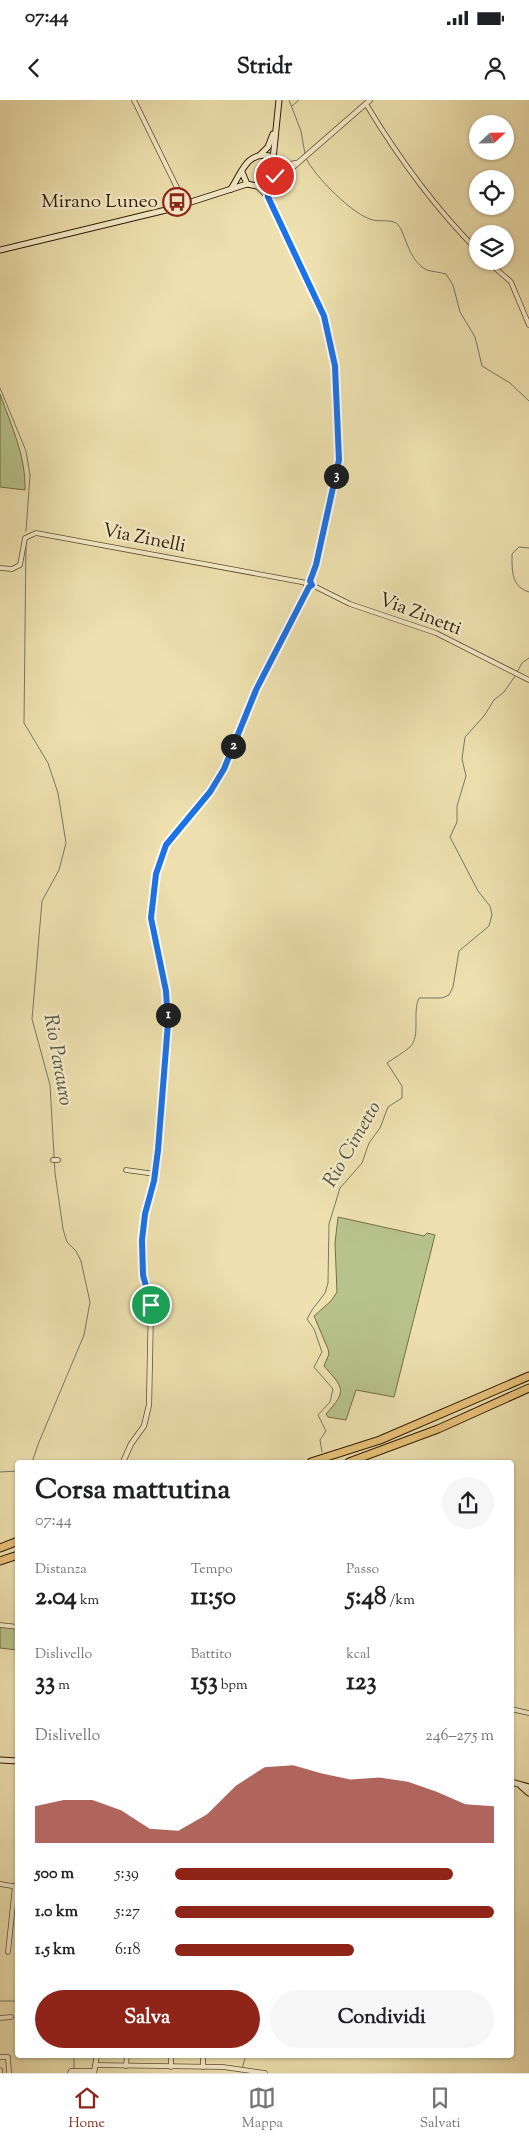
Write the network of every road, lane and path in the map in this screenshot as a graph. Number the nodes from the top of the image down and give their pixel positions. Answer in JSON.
{"nodes":[{"id":1,"x":134,"y":100,"type":"edge"},
{"id":2,"x":279,"y":100,"type":"edge"},
{"id":3,"x":370,"y":100,"type":"edge"},
{"id":4,"x":366,"y":104,"type":"junction"},
{"id":5,"x":276,"y":124,"type":"junction"},
{"id":6,"x":260,"y":155,"type":"junction"},
{"id":7,"x":274,"y":161,"type":"junction"},
{"id":8,"x":297,"y":163,"type":"junction"},
{"id":9,"x":242,"y":172,"type":"junction"},
{"id":10,"x":275,"y":176,"type":"junction"},
{"id":11,"x":268,"y":182,"type":"junction"},
{"id":12,"x":247,"y":184,"type":"junction"},
{"id":13,"x":257,"y":186,"type":"junction"},
{"id":14,"x":231,"y":189,"type":"junction"},
{"id":15,"x":268,"y":197,"type":"junction"},
{"id":16,"x":185,"y":204,"type":"junction"},
{"id":17,"x":469,"y":242,"type":"edge"},
{"id":18,"x":0,"y":250,"type":"edge"},
{"id":19,"x":497,"y":270,"type":"edge"},
{"id":20,"x":529,"y":324,"type":"edge"},
{"id":21,"x":0,"y":568,"type":"edge"},
{"id":22,"x":309,"y":584,"type":"junction"},
{"id":23,"x":529,"y":680,"type":"edge"},
{"id":24,"x":126,"y":1170,"type":"dead end"},
{"id":25,"x":155,"y":1174,"type":"junction"},
{"id":26,"x":529,"y":1376,"type":"edge"},
{"id":27,"x":529,"y":1388,"type":"edge"},
{"id":28,"x":124,"y":1460,"type":"edge"},
{"id":29,"x":318,"y":1460,"type":"edge"},
{"id":30,"x":354,"y":1460,"type":"edge"},
{"id":31,"x":15,"y":1542,"type":"edge"},
{"id":32,"x":0,"y":1548,"type":"edge"},
{"id":33,"x":15,"y":1556,"type":"edge"},
{"id":34,"x":0,"y":1561,"type":"edge"},
{"id":35,"x":0,"y":1625,"type":"edge"},
{"id":36,"x":15,"y":1627,"type":"edge"},
{"id":37,"x":514,"y":1710,"type":"edge"},
{"id":38,"x":529,"y":1713,"type":"edge"},
{"id":39,"x":0,"y":1760,"type":"edge"},
{"id":40,"x":15,"y":1761,"type":"edge"},
{"id":41,"x":514,"y":1783,"type":"edge"},
{"id":42,"x":519,"y":1785,"type":"junction"},
{"id":43,"x":529,"y":1787,"type":"edge"},
{"id":44,"x":529,"y":1792,"type":"edge"},
{"id":45,"x":0,"y":1884,"type":"edge"},
{"id":46,"x":15,"y":1887,"type":"edge"},
{"id":47,"x":15,"y":1895,"type":"edge"},
{"id":48,"x":8,"y":1952,"type":"dead end"},
{"id":49,"x":11,"y":2017,"type":"dead end"},
{"id":50,"x":0,"y":2018,"type":"edge"},
{"id":51,"x":0,"y":2057,"type":"edge"},
{"id":52,"x":127,"y":2058,"type":"edge"},
{"id":53,"x":171,"y":2058,"type":"edge"},
{"id":54,"x":202,"y":2058,"type":"edge"},
{"id":55,"x":126,"y":2066,"type":"junction"},
{"id":56,"x":153,"y":2067,"type":"junction"},
{"id":57,"x":171,"y":2067,"type":"junction"},
{"id":58,"x":176,"y":2067,"type":"junction"},
{"id":59,"x":201,"y":2067,"type":"junction"},
{"id":60,"x":222,"y":2067,"type":"junction"},
{"id":61,"x":94,"y":2070,"type":"edge"},
{"id":62,"x":73,"y":2071,"type":"edge"},
{"id":63,"x":9,"y":2073,"type":"edge"},
{"id":64,"x":153,"y":2073,"type":"edge"},
{"id":65,"x":176,"y":2073,"type":"edge"},
{"id":66,"x":198,"y":2073,"type":"edge"},
{"id":67,"x":222,"y":2073,"type":"edge"},
{"id":68,"x":265,"y":2073,"type":"edge"}],
"edges":[{"from":1,"to":16,"type":"street"},
{"from":2,"to":5,"type":"main road"},
{"from":3,"to":4,"type":"street"},
{"from":4,"to":8,"type":"street"},
{"from":4,"to":17,"type":"street"},
{"from":5,"to":6,"type":"main road"},
{"from":5,"to":7,"type":"main road"},
{"from":6,"to":7,"type":"main road"},
{"from":6,"to":9,"type":"main road"},
{"from":7,"to":8,"type":"street"},
{"from":7,"to":10,"type":"main road"},
{"from":8,"to":10,"type":"street"},
{"from":9,"to":12,"type":"main road"},
{"from":9,"to":14,"type":"main road"},
{"from":10,"to":11,"type":"main road"},
{"from":11,"to":13,"type":"main road"},
{"from":11,"to":15,"type":"street"},
{"from":12,"to":13,"type":"main road"},
{"from":12,"to":14,"type":"main road"},
{"from":13,"to":15,"type":"street"},
{"from":14,"to":16,"type":"main road"},
{"from":15,"to":22,"type":"street"},
{"from":16,"to":18,"type":"main road"},
{"from":19,"to":20,"type":"street"},
{"from":21,"to":22,"type":"street","name":"Via Zinelli"},
{"from":22,"to":23,"type":"street","name":"Via Zinetti"},
{"from":22,"to":25,"type":"street"},
{"from":24,"to":25,"type":"street"},
{"from":25,"to":28,"type":"street"},
{"from":26,"to":29,"type":"highway"},
{"from":27,"to":30,"type":"highway"},
{"from":31,"to":32,"type":"highway"},
{"from":33,"to":34,"type":"highway"},
{"from":35,"to":36,"type":"street"},
{"from":37,"to":38,"type":"street"},
{"from":39,"to":40,"type":"main road"},
{"from":41,"to":42,"type":"main road"},
{"from":42,"to":43,"type":"main road"},
{"from":42,"to":44,"type":"main road"},
{"from":45,"to":46,"type":"street"},
{"from":47,"to":48,"type":"street"},
{"from":49,"to":50,"type":"street"},
{"from":51,"to":63,"type":"street"},
{"from":52,"to":55,"type":"street"},
{"from":53,"to":57,"type":"street"},
{"from":54,"to":59,"type":"street"},
{"from":55,"to":56,"type":"street"},
{"from":55,"to":61,"type":"street"},
{"from":56,"to":57,"type":"street"},
{"from":56,"to":64,"type":"street"},
{"from":57,"to":58,"type":"street"},
{"from":58,"to":59,"type":"street"},
{"from":58,"to":65,"type":"street"},
{"from":59,"to":60,"type":"street"},
{"from":59,"to":66,"type":"street"},
{"from":60,"to":67,"type":"street"},
{"from":60,"to":68,"type":"street"},
{"from":61,"to":62,"type":"street"}]}
